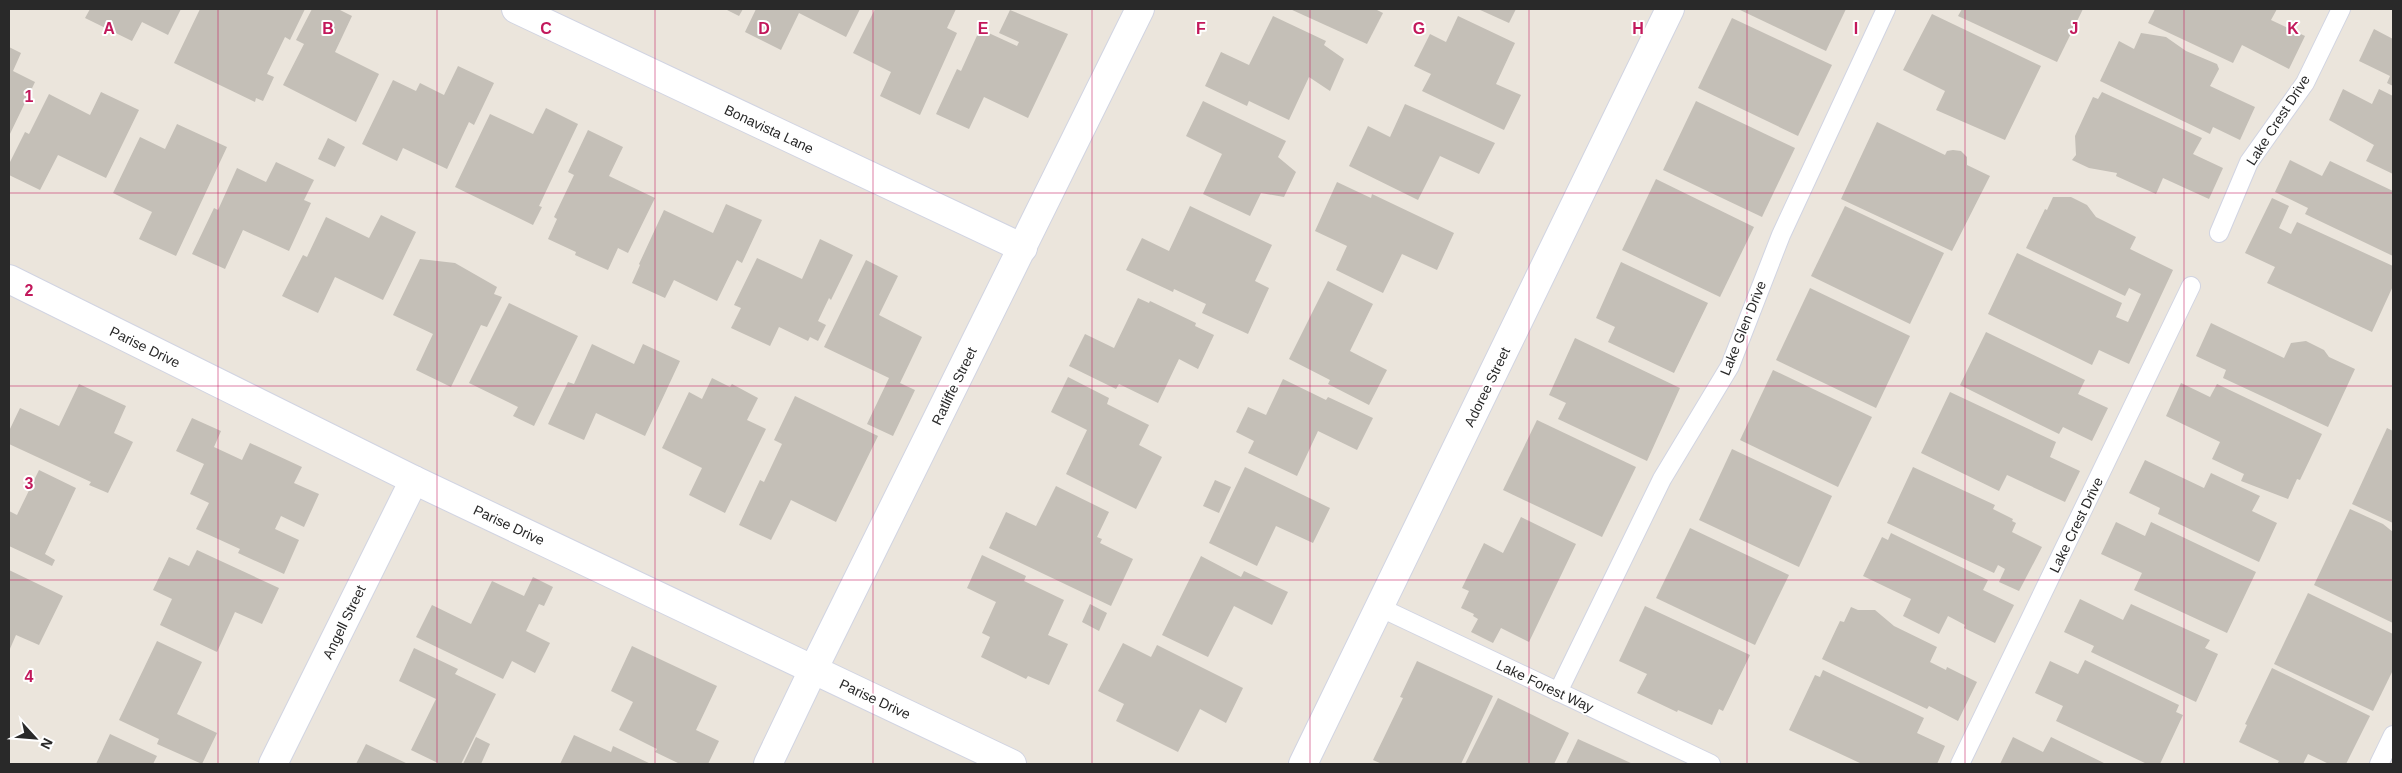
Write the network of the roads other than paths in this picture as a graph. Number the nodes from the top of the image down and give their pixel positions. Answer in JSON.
{"nodes":[{"id":1,"x":516,"y":9,"type":"edge"},
{"id":2,"x":1140,"y":9,"type":"edge"},
{"id":3,"x":1670,"y":9,"type":"edge"},
{"id":4,"x":1886,"y":9,"type":"edge"},
{"id":5,"x":2341,"y":9,"type":"edge"},
{"id":6,"x":2219,"y":233,"type":"dead end"},
{"id":7,"x":1023,"y":248,"type":"junction"},
{"id":8,"x":9,"y":279,"type":"edge"},
{"id":9,"x":2191,"y":286,"type":"dead end"},
{"id":10,"x":414,"y":480,"type":"junction"},
{"id":11,"x":1379,"y":607,"type":"junction"},
{"id":12,"x":813,"y":670,"type":"junction"},
{"id":13,"x":1558,"y":692,"type":"junction"},
{"id":14,"x":2393,"y":735,"type":"edge"},
{"id":15,"x":273,"y":764,"type":"edge"},
{"id":16,"x":768,"y":764,"type":"edge"},
{"id":17,"x":1012,"y":764,"type":"edge"},
{"id":18,"x":1303,"y":764,"type":"edge"},
{"id":19,"x":1711,"y":764,"type":"edge"},
{"id":20,"x":1960,"y":764,"type":"edge"},
{"id":21,"x":2379,"y":764,"type":"edge"}],
"edges":[{"from":1,"to":7,"type":"street","name":"Bonavista Lane"},
{"from":2,"to":7,"type":"street","name":"Ratliffe Street"},
{"from":3,"to":11,"type":"street","name":"Adoree Street"},
{"from":4,"to":13,"type":"lane","name":"Lake Glen Drive"},
{"from":5,"to":6,"type":"lane","name":"Lake Crest Drive"},
{"from":7,"to":12,"type":"street","name":"Ratliffe Street"},
{"from":8,"to":10,"type":"street","name":"Parise Drive"},
{"from":9,"to":20,"type":"lane","name":"Lake Crest Drive"},
{"from":10,"to":12,"type":"street","name":"Parise Drive"},
{"from":10,"to":15,"type":"street","name":"Angell Street"},
{"from":11,"to":13,"type":"lane","name":"Lake Forest Way"},
{"from":11,"to":18,"type":"street","name":"Adoree Street"},
{"from":12,"to":16,"type":"street","name":"Ratliffe Street"},
{"from":12,"to":17,"type":"street","name":"Parise Drive"},
{"from":13,"to":19,"type":"lane","name":"Lake Forest Way"},
{"from":14,"to":21,"type":"lane"}]}
